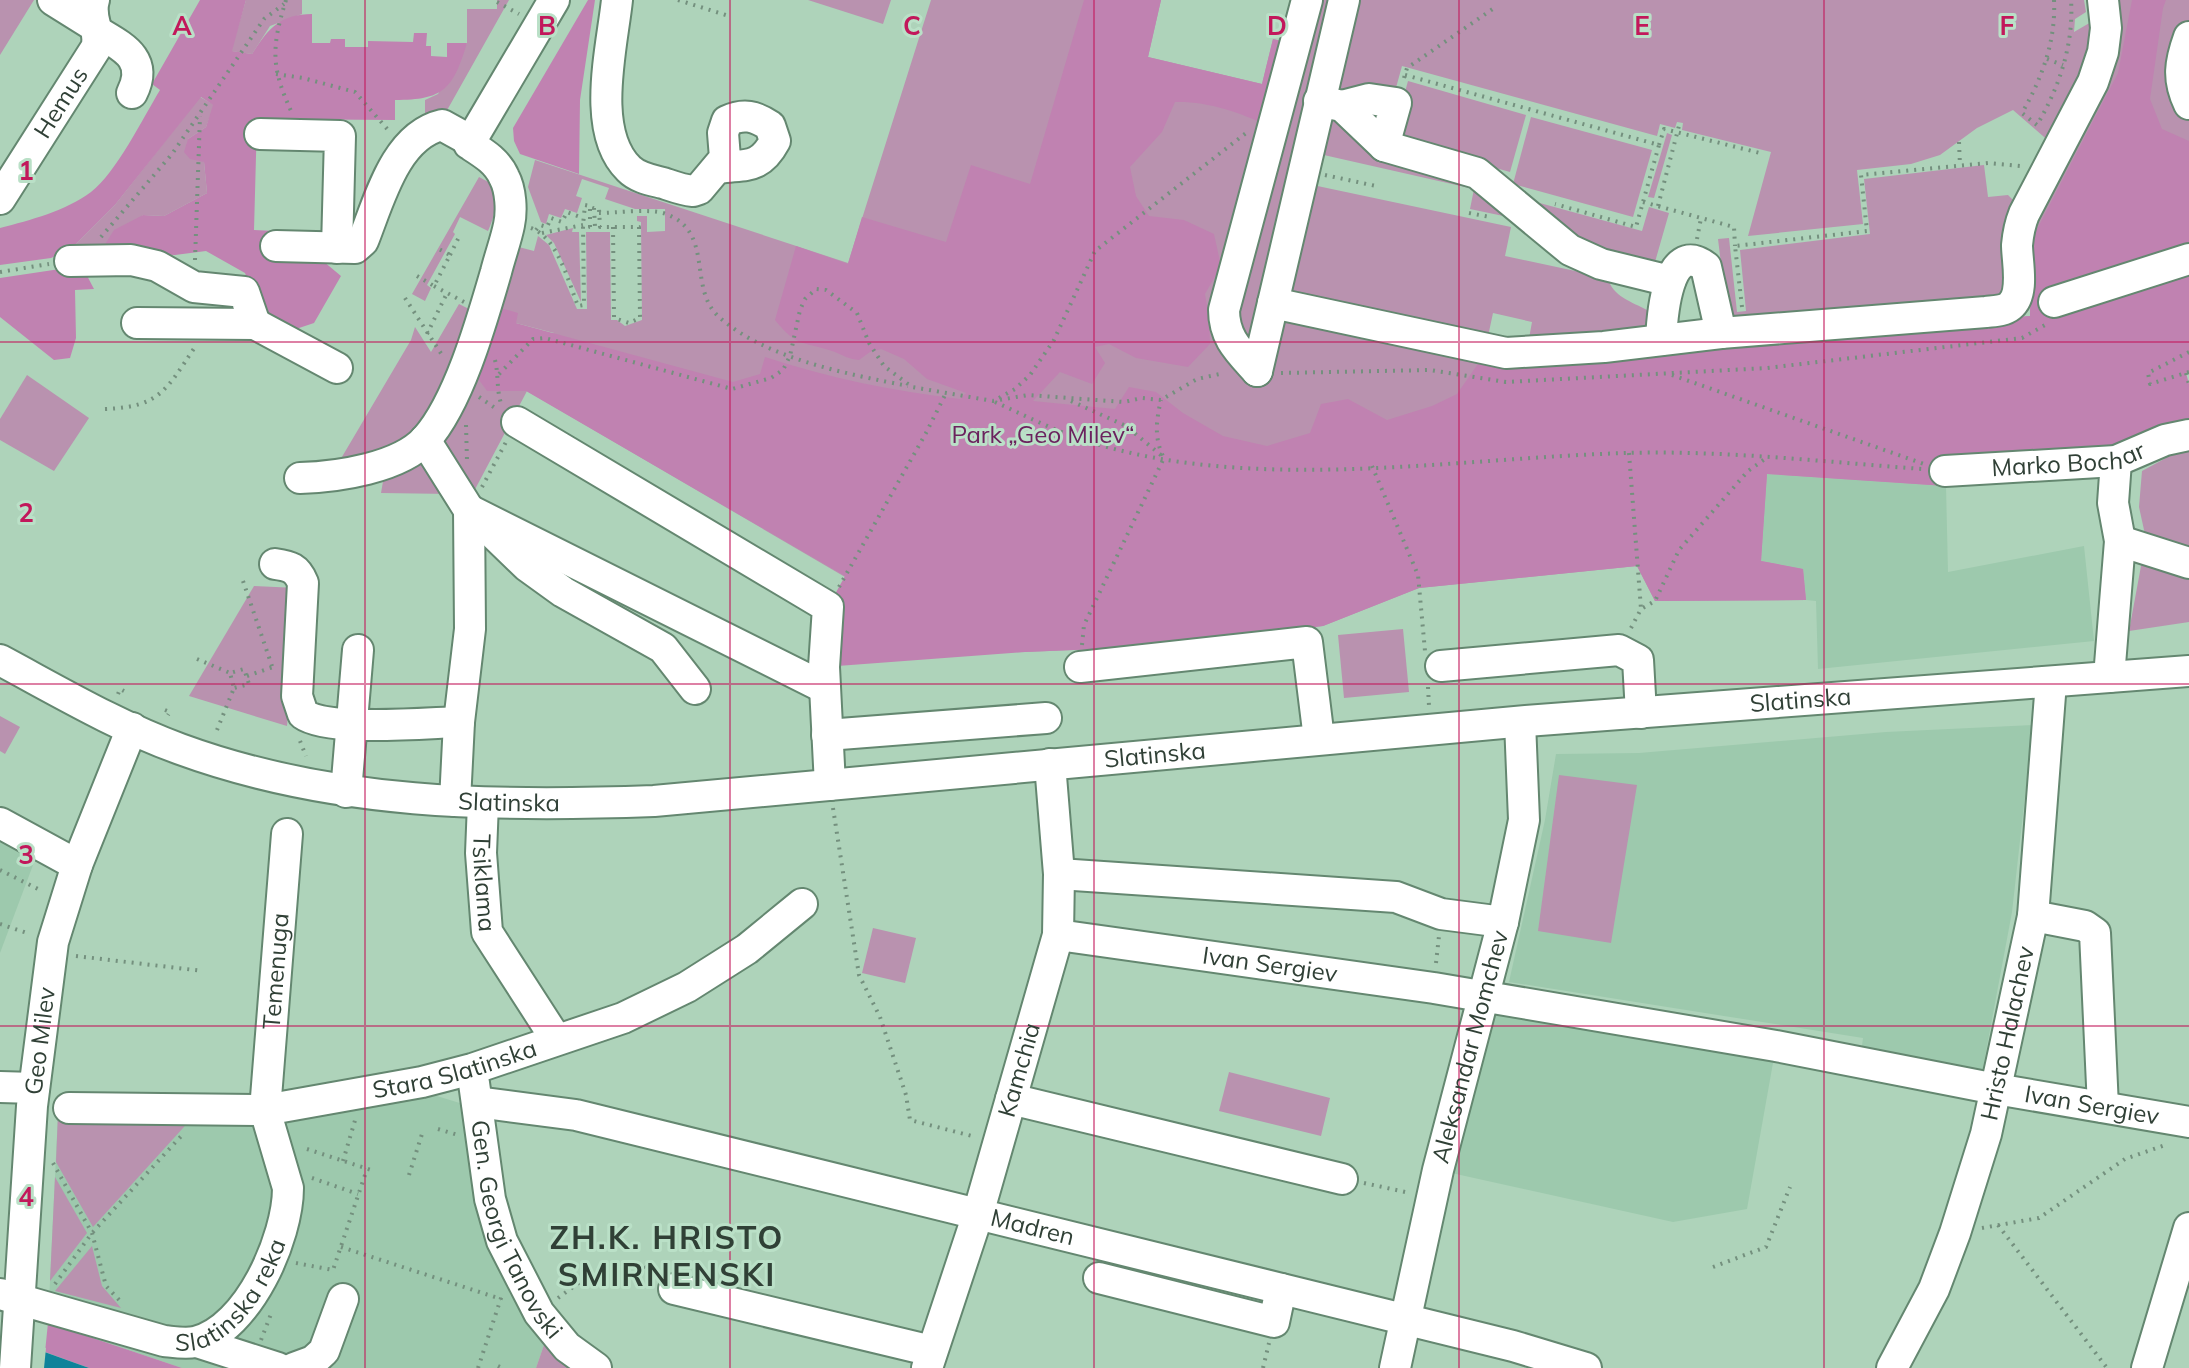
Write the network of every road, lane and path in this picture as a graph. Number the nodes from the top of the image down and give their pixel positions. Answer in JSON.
{"nodes":[{"id":1,"x":53,"y":0,"type":"edge"},
{"id":2,"x":554,"y":0,"type":"edge"},
{"id":3,"x":617,"y":0,"type":"edge"},
{"id":4,"x":678,"y":0,"type":"edge"},
{"id":5,"x":1307,"y":0,"type":"edge"},
{"id":6,"x":1344,"y":0,"type":"edge"},
{"id":7,"x":2054,"y":0,"type":"edge"},
{"id":8,"x":2071,"y":0,"type":"edge"},
{"id":9,"x":2103,"y":0,"type":"edge"},
{"id":10,"x":285,"y":2,"type":"edge"},
{"id":11,"x":497,"y":2,"type":"dead end"},
{"id":12,"x":1497,"y":6,"type":"dead end"},
{"id":13,"x":519,"y":14,"type":"dead end"},
{"id":14,"x":729,"y":16,"type":"dead end"},
{"id":15,"x":95,"y":19,"type":"edge"},
{"id":16,"x":2189,"y":37,"type":"edge"},
{"id":17,"x":2047,"y":59,"type":"junction"},
{"id":18,"x":2063,"y":65,"type":"junction"},
{"id":19,"x":276,"y":74,"type":"junction"},
{"id":20,"x":1400,"y":89,"type":"junction"},
{"id":21,"x":132,"y":93,"type":"dead end"},
{"id":22,"x":1331,"y":104,"type":"junction"},
{"id":23,"x":2189,"y":104,"type":"edge"},
{"id":24,"x":1278,"y":108,"type":"junction"},
{"id":25,"x":291,"y":110,"type":"dead end"},
{"id":26,"x":201,"y":114,"type":"junction"},
{"id":27,"x":1680,"y":122,"type":"dead end"},
{"id":28,"x":1678,"y":132,"type":"junction"},
{"id":29,"x":260,"y":134,"type":"dead end"},
{"id":30,"x":415,"y":137,"type":"junction"},
{"id":31,"x":1959,"y":142,"type":"dead end"},
{"id":32,"x":470,"y":143,"type":"junction"},
{"id":33,"x":1659,"y":145,"type":"junction"},
{"id":34,"x":1384,"y":146,"type":"junction"},
{"id":35,"x":1764,"y":154,"type":"dead end"},
{"id":36,"x":1960,"y":166,"type":"junction"},
{"id":37,"x":719,"y":168,"type":"dead end"},
{"id":38,"x":1304,"y":171,"type":"junction"},
{"id":39,"x":2043,"y":176,"type":"junction"},
{"id":40,"x":1376,"y":186,"type":"dead end"},
{"id":41,"x":0,"y":199,"type":"edge"},
{"id":42,"x":1550,"y":202,"type":"dead end"},
{"id":43,"x":1643,"y":202,"type":"junction"},
{"id":44,"x":1658,"y":206,"type":"junction"},
{"id":45,"x":599,"y":213,"type":"junction"},
{"id":46,"x":583,"y":218,"type":"junction"},
{"id":47,"x":583,"y":225,"type":"junction"},
{"id":48,"x":613,"y":227,"type":"junction"},
{"id":49,"x":530,"y":228,"type":"junction"},
{"id":50,"x":459,"y":237,"type":"dead end"},
{"id":51,"x":276,"y":246,"type":"dead end"},
{"id":52,"x":1735,"y":246,"type":"junction"},
{"id":53,"x":435,"y":247,"type":"dead end"},
{"id":54,"x":337,"y":248,"type":"junction"},
{"id":55,"x":450,"y":255,"type":"junction"},
{"id":56,"x":2189,"y":259,"type":"edge"},
{"id":57,"x":70,"y":261,"type":"junction"},
{"id":58,"x":0,"y":272,"type":"edge"},
{"id":59,"x":417,"y":276,"type":"dead end"},
{"id":60,"x":1670,"y":281,"type":"junction"},
{"id":61,"x":194,"y":287,"type":"junction"},
{"id":62,"x":447,"y":293,"type":"dead end"},
{"id":63,"x":2054,"y":302,"type":"joint"},
{"id":64,"x":1273,"y":303,"type":"junction"},
{"id":65,"x":1743,"y":310,"type":"dead end"},
{"id":66,"x":137,"y":323,"type":"dead end"},
{"id":67,"x":211,"y":324,"type":"junction"},
{"id":68,"x":255,"y":324,"type":"junction"},
{"id":69,"x":1721,"y":333,"type":"junction"},
{"id":70,"x":427,"y":334,"type":"dead end"},
{"id":71,"x":1661,"y":340,"type":"junction"},
{"id":72,"x":2189,"y":352,"type":"edge"},
{"id":73,"x":790,"y":356,"type":"junction"},
{"id":74,"x":494,"y":359,"type":"dead end"},
{"id":75,"x":337,"y":368,"type":"dead end"},
{"id":76,"x":1257,"y":371,"type":"junction"},
{"id":77,"x":2188,"y":372,"type":"edge"},
{"id":78,"x":499,"y":374,"type":"junction"},
{"id":79,"x":1669,"y":374,"type":"junction"},
{"id":80,"x":2189,"y":384,"type":"edge"},
{"id":81,"x":912,"y":387,"type":"junction"},
{"id":82,"x":946,"y":393,"type":"junction"},
{"id":83,"x":1065,"y":399,"type":"junction"},
{"id":84,"x":1161,"y":400,"type":"junction"},
{"id":85,"x":993,"y":401,"type":"junction"},
{"id":86,"x":105,"y":409,"type":"dead end"},
{"id":87,"x":465,"y":416,"type":"dead end"},
{"id":88,"x":511,"y":419,"type":"junction"},
{"id":89,"x":2189,"y":435,"type":"edge"},
{"id":90,"x":425,"y":440,"type":"junction"},
{"id":91,"x":1629,"y":453,"type":"junction"},
{"id":92,"x":1767,"y":457,"type":"junction"},
{"id":93,"x":1164,"y":458,"type":"junction"},
{"id":94,"x":2116,"y":461,"type":"junction"},
{"id":95,"x":467,"y":463,"type":"dead end"},
{"id":96,"x":1372,"y":466,"type":"junction"},
{"id":97,"x":1945,"y":471,"type":"junction"},
{"id":98,"x":300,"y":478,"type":"dead end"},
{"id":99,"x":469,"y":510,"type":"junction"},
{"id":100,"x":2120,"y":541,"type":"junction"},
{"id":101,"x":2189,"y":563,"type":"edge"},
{"id":102,"x":275,"y":564,"type":"dead end"},
{"id":103,"x":828,"y":607,"type":"junction"},
{"id":104,"x":1641,"y":609,"type":"junction"},
{"id":105,"x":358,"y":650,"type":"dead end"},
{"id":106,"x":1619,"y":650,"type":"junction"},
{"id":107,"x":197,"y":659,"type":"dead end"},
{"id":108,"x":0,"y":660,"type":"edge"},
{"id":109,"x":273,"y":667,"type":"dead end"},
{"id":110,"x":1080,"y":667,"type":"joint"},
{"id":111,"x":1431,"y":667,"type":"junction"},
{"id":112,"x":2189,"y":671,"type":"edge"},
{"id":113,"x":230,"y":673,"type":"junction"},
{"id":114,"x":247,"y":676,"type":"junction"},
{"id":115,"x":2109,"y":677,"type":"junction"},
{"id":116,"x":2051,"y":682,"type":"junction"},
{"id":117,"x":234,"y":688,"type":"junction"},
{"id":118,"x":825,"y":688,"type":"junction"},
{"id":119,"x":695,"y":689,"type":"dead end"},
{"id":120,"x":124,"y":691,"type":"dead end"},
{"id":121,"x":118,"y":694,"type":"dead end"},
{"id":122,"x":1641,"y":713,"type":"junction"},
{"id":123,"x":1430,"y":714,"type":"dead end"},
{"id":124,"x":1046,"y":718,"type":"dead end"},
{"id":125,"x":459,"y":722,"type":"junction"},
{"id":126,"x":1520,"y":722,"type":"junction"},
{"id":127,"x":353,"y":724,"type":"junction"},
{"id":128,"x":132,"y":728,"type":"junction"},
{"id":129,"x":217,"y":730,"type":"dead end"},
{"id":130,"x":827,"y":735,"type":"junction"},
{"id":131,"x":1319,"y":739,"type":"junction"},
{"id":132,"x":1050,"y":764,"type":"junction"},
{"id":133,"x":346,"y":792,"type":"junction"},
{"id":134,"x":831,"y":796,"type":"junction"},
{"id":135,"x":469,"y":802,"type":"junction"},
{"id":136,"x":0,"y":823,"type":"edge"},
{"id":137,"x":287,"y":834,"type":"dead end"},
{"id":138,"x":77,"y":865,"type":"junction"},
{"id":139,"x":0,"y":870,"type":"edge"},
{"id":140,"x":1059,"y":874,"type":"junction"},
{"id":141,"x":42,"y":891,"type":"dead end"},
{"id":142,"x":802,"y":904,"type":"dead end"},
{"id":143,"x":1441,"y":914,"type":"junction"},
{"id":144,"x":2033,"y":916,"type":"junction"},
{"id":145,"x":1503,"y":922,"type":"junction"},
{"id":146,"x":0,"y":924,"type":"edge"},
{"id":147,"x":30,"y":934,"type":"dead end"},
{"id":148,"x":1058,"y":935,"type":"junction"},
{"id":149,"x":76,"y":956,"type":"dead end"},
{"id":150,"x":203,"y":971,"type":"dead end"},
{"id":151,"x":1434,"y":988,"type":"junction"},
{"id":152,"x":1483,"y":997,"type":"junction"},
{"id":153,"x":556,"y":1039,"type":"junction"},
{"id":154,"x":472,"y":1069,"type":"junction"},
{"id":155,"x":0,"y":1087,"type":"edge"},
{"id":156,"x":34,"y":1088,"type":"junction"},
{"id":157,"x":1996,"y":1089,"type":"junction"},
{"id":158,"x":1011,"y":1099,"type":"junction"},
{"id":159,"x":477,"y":1102,"type":"junction"},
{"id":160,"x":360,"y":1105,"type":"dead end"},
{"id":161,"x":2103,"y":1107,"type":"junction"},
{"id":162,"x":69,"y":1108,"type":"dead end"},
{"id":163,"x":206,"y":1110,"type":"junction"},
{"id":164,"x":265,"y":1110,"type":"junction"},
{"id":165,"x":438,"y":1129,"type":"dead end"},
{"id":166,"x":2183,"y":1132,"type":"edge"},
{"id":167,"x":422,"y":1134,"type":"dead end"},
{"id":168,"x":464,"y":1137,"type":"dead end"},
{"id":169,"x":998,"y":1143,"type":"junction"},
{"id":170,"x":295,"y":1145,"type":"dead end"},
{"id":171,"x":307,"y":1149,"type":"junction"},
{"id":172,"x":50,"y":1157,"type":"dead end"},
{"id":173,"x":303,"y":1161,"type":"dead end"},
{"id":174,"x":343,"y":1161,"type":"junction"},
{"id":175,"x":299,"y":1173,"type":"dead end"},
{"id":176,"x":409,"y":1175,"type":"dead end"},
{"id":177,"x":1342,"y":1179,"type":"joint"},
{"id":178,"x":1790,"y":1187,"type":"dead end"},
{"id":179,"x":358,"y":1194,"type":"junction"},
{"id":180,"x":1432,"y":1198,"type":"junction"},
{"id":181,"x":978,"y":1214,"type":"junction"},
{"id":182,"x":1998,"y":1225,"type":"junction"},
{"id":183,"x":2189,"y":1228,"type":"edge"},
{"id":184,"x":92,"y":1233,"type":"junction"},
{"id":185,"x":1955,"y":1233,"type":"junction"},
{"id":186,"x":341,"y":1247,"type":"junction"},
{"id":187,"x":290,"y":1262,"type":"dead end"},
{"id":188,"x":1713,"y":1267,"type":"dead end"},
{"id":189,"x":1099,"y":1278,"type":"dead end"},
{"id":190,"x":674,"y":1289,"type":"joint"},
{"id":191,"x":1281,"y":1289,"type":"junction"},
{"id":192,"x":343,"y":1299,"type":"dead end"},
{"id":193,"x":510,"y":1301,"type":"dead end"},
{"id":194,"x":19,"y":1303,"type":"edge"},
{"id":195,"x":274,"y":1304,"type":"dead end"},
{"id":196,"x":125,"y":1307,"type":"dead end"},
{"id":197,"x":539,"y":1313,"type":"junction"},
{"id":198,"x":1406,"y":1319,"type":"junction"},
{"id":199,"x":197,"y":1342,"type":"junction"},
{"id":200,"x":930,"y":1360,"type":"edge"},
{"id":201,"x":266,"y":1364,"type":"edge"},
{"id":202,"x":15,"y":1368,"type":"edge"},
{"id":203,"x":214,"y":1368,"type":"edge"},
{"id":204,"x":294,"y":1368,"type":"edge"},
{"id":205,"x":596,"y":1368,"type":"edge"},
{"id":206,"x":1395,"y":1368,"type":"edge"},
{"id":207,"x":1586,"y":1368,"type":"edge"},
{"id":208,"x":1892,"y":1368,"type":"edge"},
{"id":209,"x":2107,"y":1368,"type":"edge"},
{"id":210,"x":2147,"y":1368,"type":"edge"}],
"edges":[{"from":1,"to":15,"type":"street"},
{"from":2,"to":32,"type":"street"},
{"from":3,"to":37,"type":"street"},
{"from":4,"to":14,"type":"path"},
{"from":5,"to":24,"type":"street"},
{"from":6,"to":22,"type":"street"},
{"from":7,"to":17,"type":"path"},
{"from":8,"to":18,"type":"path"},
{"from":9,"to":39,"type":"street"},
{"from":10,"to":19,"type":"path"},
{"from":10,"to":26,"type":"path"},
{"from":11,"to":13,"type":"path"},
{"from":12,"to":20,"type":"path"},
{"from":15,"to":21,"type":"street"},
{"from":15,"to":41,"type":"street","name":"Hemus"},
{"from":16,"to":23,"type":"street"},
{"from":17,"to":18,"type":"path"},
{"from":17,"to":18,"type":"path"},
{"from":19,"to":25,"type":"path"},
{"from":19,"to":30,"type":"path"},
{"from":20,"to":22,"type":"street"},
{"from":20,"to":33,"type":"path"},
{"from":20,"to":34,"type":"street"},
{"from":22,"to":34,"type":"street"},
{"from":22,"to":38,"type":"street"},
{"from":24,"to":76,"type":"street"},
{"from":24,"to":85,"type":"path"},
{"from":26,"to":57,"type":"path"},
{"from":26,"to":61,"type":"path"},
{"from":27,"to":28,"type":"path"},
{"from":28,"to":33,"type":"path"},
{"from":28,"to":35,"type":"path"},
{"from":28,"to":44,"type":"path"},
{"from":29,"to":54,"type":"street"},
{"from":30,"to":32,"type":"street"},
{"from":30,"to":54,"type":"street"},
{"from":31,"to":36,"type":"path"},
{"from":32,"to":49,"type":"street"},
{"from":33,"to":43,"type":"path"},
{"from":34,"to":60,"type":"street"},
{"from":36,"to":39,"type":"path"},
{"from":36,"to":52,"type":"path"},
{"from":38,"to":40,"type":"path"},
{"from":38,"to":64,"type":"street"},
{"from":39,"to":69,"type":"street"},
{"from":42,"to":43,"type":"path"},
{"from":43,"to":44,"type":"path"},
{"from":44,"to":52,"type":"path"},
{"from":45,"to":46,"type":"path"},
{"from":45,"to":48,"type":"path"},
{"from":45,"to":73,"type":"path"},
{"from":46,"to":47,"type":"path"},
{"from":46,"to":49,"type":"path"},
{"from":47,"to":49,"type":"path"},
{"from":47,"to":49,"type":"path"},
{"from":48,"to":48,"type":"path"},
{"from":49,"to":90,"type":"street"},
{"from":50,"to":55,"type":"path"},
{"from":51,"to":54,"type":"street"},
{"from":52,"to":65,"type":"path"},
{"from":53,"to":55,"type":"path"},
{"from":55,"to":59,"type":"path"},
{"from":56,"to":63,"type":"street"},
{"from":57,"to":58,"type":"path"},
{"from":57,"to":61,"type":"street"},
{"from":60,"to":69,"type":"street"},
{"from":60,"to":71,"type":"street"},
{"from":61,"to":68,"type":"street"},
{"from":62,"to":70,"type":"path"},
{"from":63,"to":79,"type":"path"},
{"from":64,"to":71,"type":"street"},
{"from":64,"to":76,"type":"street"},
{"from":66,"to":67,"type":"street"},
{"from":67,"to":68,"type":"street"},
{"from":67,"to":86,"type":"path"},
{"from":68,"to":75,"type":"street"},
{"from":69,"to":71,"type":"street"},
{"from":72,"to":77,"type":"path"},
{"from":73,"to":78,"type":"path"},
{"from":73,"to":81,"type":"path"},
{"from":73,"to":81,"type":"path"},
{"from":74,"to":78,"type":"path"},
{"from":76,"to":79,"type":"path"},
{"from":76,"to":84,"type":"path"},
{"from":77,"to":80,"type":"path"},
{"from":78,"to":88,"type":"path"},
{"from":79,"to":97,"type":"path"},
{"from":81,"to":82,"type":"path"},
{"from":82,"to":85,"type":"path"},
{"from":82,"to":103,"type":"path"},
{"from":83,"to":84,"type":"path"},
{"from":83,"to":85,"type":"path"},
{"from":83,"to":93,"type":"path"},
{"from":84,"to":93,"type":"path"},
{"from":85,"to":93,"type":"path"},
{"from":87,"to":95,"type":"path"},
{"from":88,"to":99,"type":"path"},
{"from":88,"to":103,"type":"street"},
{"from":89,"to":94,"type":"street","name":"Marko Bochar"},
{"from":90,"to":98,"type":"street"},
{"from":90,"to":99,"type":"street"},
{"from":91,"to":92,"type":"path"},
{"from":91,"to":96,"type":"path"},
{"from":91,"to":104,"type":"path"},
{"from":92,"to":97,"type":"path"},
{"from":92,"to":104,"type":"path"},
{"from":93,"to":96,"type":"path"},
{"from":93,"to":110,"type":"path"},
{"from":94,"to":97,"type":"street","name":"Marko Bochar"},
{"from":94,"to":100,"type":"street"},
{"from":96,"to":111,"type":"path"},
{"from":99,"to":118,"type":"street"},
{"from":99,"to":119,"type":"street"},
{"from":99,"to":125,"type":"street","name":"Tsiklama"},
{"from":100,"to":101,"type":"street"},
{"from":100,"to":115,"type":"street"},
{"from":102,"to":127,"type":"street"},
{"from":103,"to":118,"type":"street"},
{"from":104,"to":106,"type":"path"},
{"from":105,"to":127,"type":"street"},
{"from":106,"to":111,"type":"street"},
{"from":106,"to":122,"type":"street"},
{"from":107,"to":113,"type":"path"},
{"from":108,"to":128,"type":"street","name":"Slatinska"},
{"from":109,"to":114,"type":"path"},
{"from":110,"to":131,"type":"street"},
{"from":111,"to":123,"type":"path"},
{"from":112,"to":115,"type":"street","name":"Slatinska"},
{"from":113,"to":114,"type":"path"},
{"from":113,"to":117,"type":"path"},
{"from":114,"to":117,"type":"path"},
{"from":115,"to":116,"type":"street","name":"Slatinska"},
{"from":116,"to":122,"type":"street","name":"Slatinska"},
{"from":116,"to":144,"type":"street","name":"Hristo Halachev"},
{"from":117,"to":129,"type":"path"},
{"from":118,"to":130,"type":"street"},
{"from":120,"to":121,"type":"path"},
{"from":122,"to":126,"type":"street","name":"Slatinska"},
{"from":124,"to":130,"type":"street"},
{"from":125,"to":127,"type":"street"},
{"from":125,"to":135,"type":"street","name":"Tsiklama"},
{"from":126,"to":131,"type":"street","name":"Slatinska"},
{"from":126,"to":145,"type":"street","name":"Aleksandar Momchev"},
{"from":127,"to":133,"type":"street"},
{"from":128,"to":133,"type":"street","name":"Slatinska"},
{"from":128,"to":138,"type":"street","name":"Geo Milev"},
{"from":130,"to":134,"type":"street"},
{"from":131,"to":132,"type":"street","name":"Slatinska"},
{"from":132,"to":134,"type":"street","name":"Slatinska"},
{"from":132,"to":140,"type":"street","name":"Kamchia"},
{"from":133,"to":135,"type":"street","name":"Slatinska"},
{"from":134,"to":135,"type":"street","name":"Slatinska"},
{"from":134,"to":169,"type":"path"},
{"from":135,"to":153,"type":"street","name":"Tsiklama"},
{"from":136,"to":138,"type":"street"},
{"from":137,"to":164,"type":"street","name":"Temenuga"},
{"from":138,"to":156,"type":"street","name":"Geo Milev"},
{"from":139,"to":141,"type":"path"},
{"from":140,"to":143,"type":"street"},
{"from":140,"to":148,"type":"street","name":"Kamchia"},
{"from":142,"to":153,"type":"street","name":"Stara Slatinska"},
{"from":143,"to":145,"type":"street"},
{"from":143,"to":151,"type":"path"},
{"from":144,"to":157,"type":"street","name":"Hristo Halachev"},
{"from":144,"to":161,"type":"street"},
{"from":145,"to":152,"type":"street","name":"Aleksandar Momchev"},
{"from":146,"to":147,"type":"path"},
{"from":148,"to":151,"type":"street","name":"Ivan Sergiev"},
{"from":148,"to":158,"type":"street","name":"Kamchia"},
{"from":149,"to":150,"type":"path"},
{"from":151,"to":152,"type":"street","name":"Ivan Sergiev"},
{"from":152,"to":157,"type":"street","name":"Ivan Sergiev"},
{"from":152,"to":180,"type":"street","name":"Aleksandar Momchev"},
{"from":153,"to":154,"type":"street","name":"Stara Slatinska"},
{"from":154,"to":159,"type":"street","name":"Gen. Georgi Tanovski"},
{"from":154,"to":164,"type":"street","name":"Stara Slatinska"},
{"from":155,"to":156,"type":"street"},
{"from":156,"to":194,"type":"street","name":"Geo Milev"},
{"from":157,"to":161,"type":"street","name":"Ivan Sergiev"},
{"from":157,"to":185,"type":"street","name":"Hristo Halachev"},
{"from":158,"to":169,"type":"street","name":"Kamchia"},
{"from":158,"to":177,"type":"street"},
{"from":159,"to":181,"type":"street","name":"Madren"},
{"from":159,"to":197,"type":"street","name":"Gen. Georgi Tanovski"},
{"from":160,"to":174,"type":"path"},
{"from":161,"to":166,"type":"street","name":"Ivan Sergiev"},
{"from":162,"to":163,"type":"street","name":"Stara Slatinska"},
{"from":163,"to":164,"type":"street","name":"Stara Slatinska"},
{"from":163,"to":184,"type":"path"},
{"from":164,"to":199,"type":"street","name":"Slatinska reka"},
{"from":165,"to":168,"type":"path"},
{"from":166,"to":182,"type":"path"},
{"from":167,"to":176,"type":"path"},
{"from":169,"to":181,"type":"street","name":"Kamchia"},
{"from":170,"to":171,"type":"path"},
{"from":171,"to":173,"type":"path"},
{"from":171,"to":174,"type":"path"},
{"from":172,"to":184,"type":"path"},
{"from":174,"to":179,"type":"path"},
{"from":175,"to":179,"type":"path"},
{"from":177,"to":180,"type":"path"},
{"from":178,"to":188,"type":"path"},
{"from":179,"to":186,"type":"path"},
{"from":180,"to":198,"type":"street","name":"Aleksandar Momchev"},
{"from":181,"to":191,"type":"street","name":"Madren"},
{"from":181,"to":200,"type":"street","name":"Kamchia"},
{"from":182,"to":185,"type":"path"},
{"from":182,"to":209,"type":"path"},
{"from":183,"to":210,"type":"street"},
{"from":184,"to":194,"type":"path"},
{"from":184,"to":196,"type":"path"},
{"from":185,"to":208,"type":"street","name":"Hristo Halachev"},
{"from":186,"to":187,"type":"path"},
{"from":186,"to":193,"type":"path"},
{"from":189,"to":191,"type":"street"},
{"from":190,"to":197,"type":"path"},
{"from":190,"to":200,"type":"street"},
{"from":191,"to":198,"type":"street","name":"Madren"},
{"from":192,"to":204,"type":"street"},
{"from":194,"to":199,"type":"street","name":"Slatinska reka"},
{"from":194,"to":202,"type":"street","name":"Geo Milev"},
{"from":195,"to":201,"type":"path"},
{"from":197,"to":205,"type":"street","name":"Gen. Georgi Tanovski"},
{"from":198,"to":206,"type":"street","name":"Aleksandar Momchev"},
{"from":198,"to":207,"type":"street","name":"Madren"},
{"from":199,"to":201,"type":"street"},
{"from":199,"to":203,"type":"street"}]}
